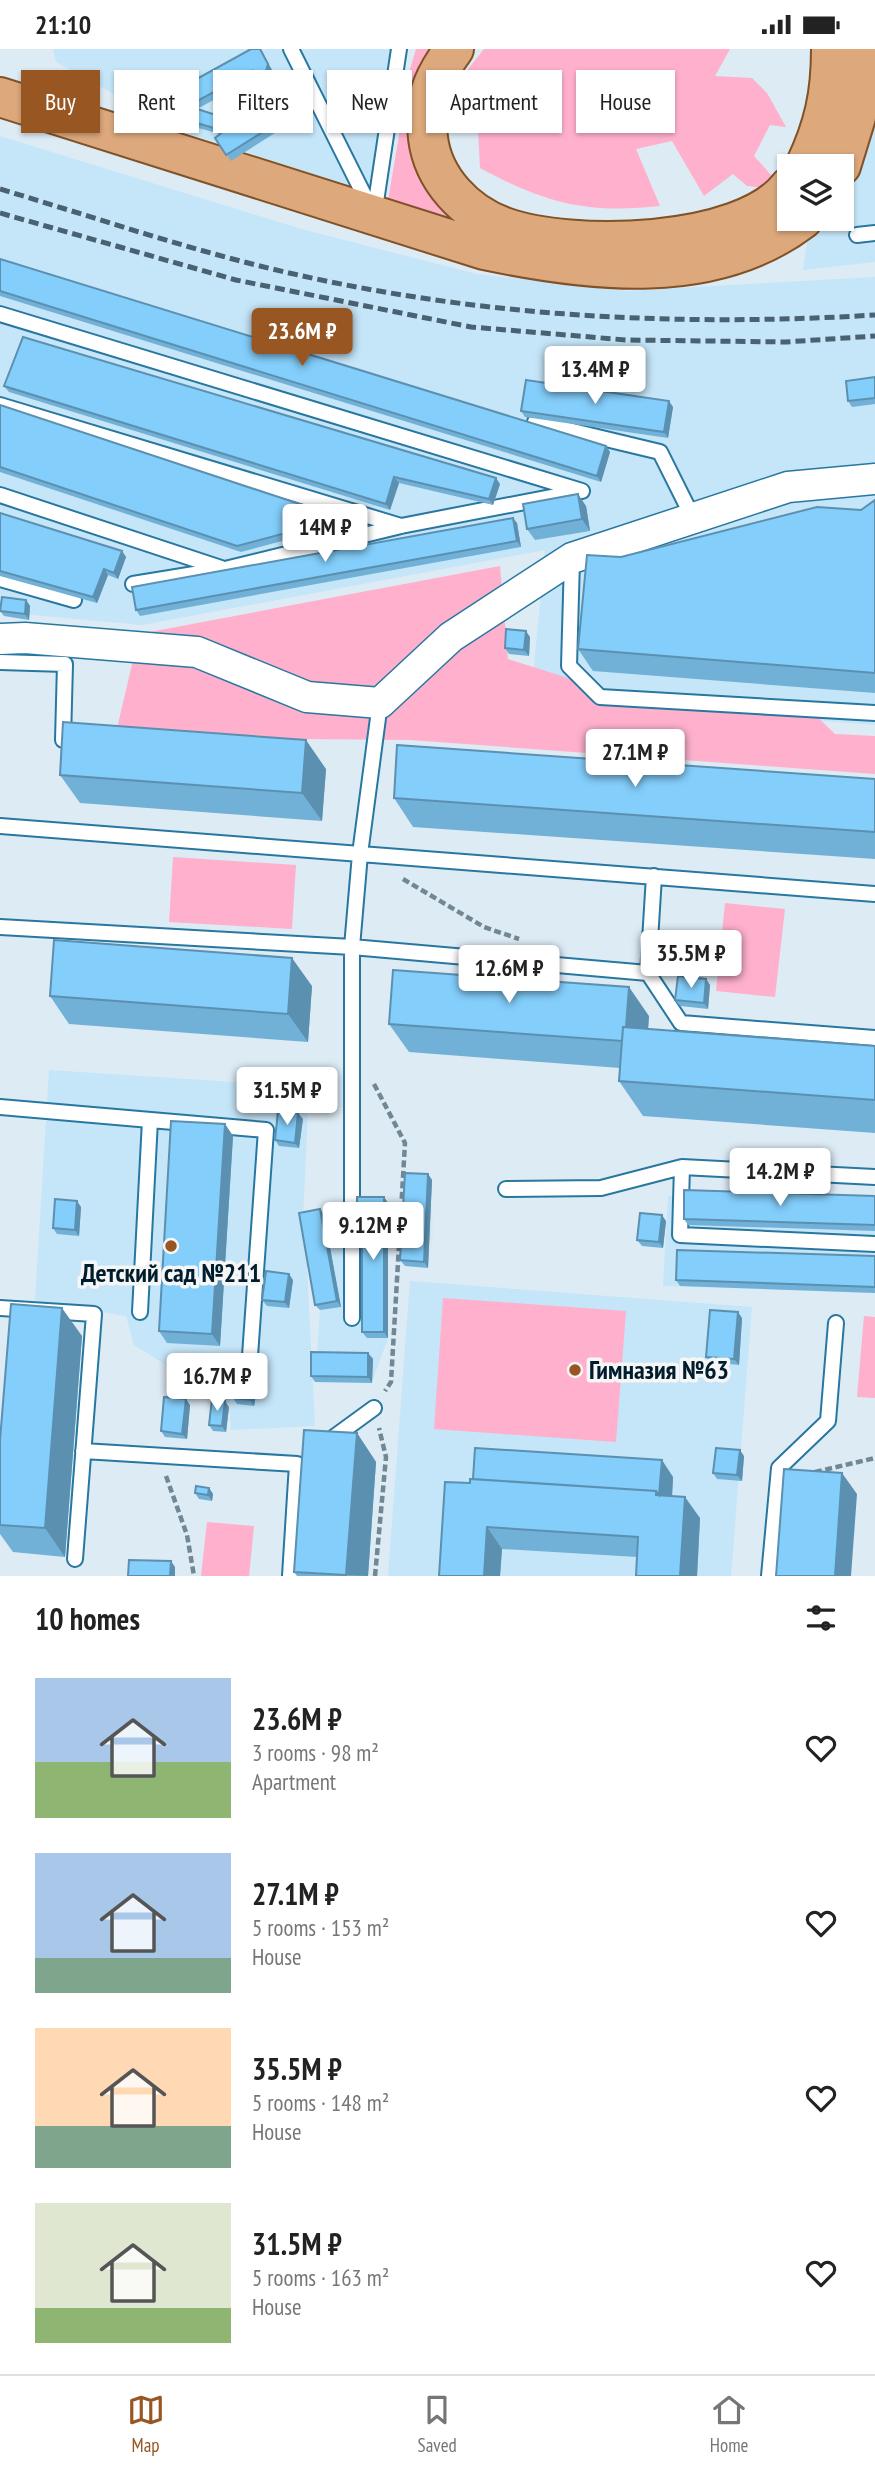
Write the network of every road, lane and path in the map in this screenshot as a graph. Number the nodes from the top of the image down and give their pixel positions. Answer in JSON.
{"nodes":[{"id":1,"x":291,"y":49,"type":"edge"},
{"id":2,"x":399,"y":49,"type":"edge"},
{"id":3,"x":454,"y":49,"type":"edge"},
{"id":4,"x":831,"y":49,"type":"edge"},
{"id":5,"x":864,"y":72,"type":"edge"},
{"id":6,"x":0,"y":97,"type":"edge"},
{"id":7,"x":811,"y":154,"type":"edge"},
{"id":8,"x":845,"y":154,"type":"edge"},
{"id":9,"x":777,"y":196,"type":"edge"},
{"id":10,"x":374,"y":215,"type":"junction"},
{"id":11,"x":787,"y":231,"type":"edge"},
{"id":12,"x":875,"y":233,"type":"edge"},
{"id":13,"x":857,"y":235,"type":"dead end"},
{"id":14,"x":0,"y":314,"type":"edge"},
{"id":15,"x":0,"y":405,"type":"edge"},
{"id":16,"x":535,"y":422,"type":"edge"},
{"id":17,"x":875,"y":479,"type":"edge"},
{"id":18,"x":0,"y":495,"type":"edge"},
{"id":19,"x":693,"y":518,"type":"junction"},
{"id":20,"x":401,"y":526,"type":"junction"},
{"id":21,"x":572,"y":558,"type":"junction"},
{"id":22,"x":225,"y":569,"type":"junction"},
{"id":23,"x":0,"y":579,"type":"edge"},
{"id":24,"x":133,"y":584,"type":"edge"},
{"id":25,"x":74,"y":600,"type":"edge"},
{"id":26,"x":0,"y":639,"type":"edge"},
{"id":27,"x":0,"y":661,"type":"edge"},
{"id":28,"x":380,"y":703,"type":"junction"},
{"id":29,"x":875,"y":713,"type":"edge"},
{"id":30,"x":63,"y":740,"type":"edge"},
{"id":31,"x":0,"y":827,"type":"edge"},
{"id":32,"x":360,"y":853,"type":"junction"},
{"id":33,"x":654,"y":876,"type":"junction"},
{"id":34,"x":875,"y":894,"type":"edge"},
{"id":35,"x":0,"y":927,"type":"edge"},
{"id":36,"x":524,"y":940,"type":"dead end"},
{"id":37,"x":352,"y":947,"type":"junction"},
{"id":38,"x":648,"y":974,"type":"junction"},
{"id":39,"x":875,"y":1038,"type":"edge"},
{"id":40,"x":352,"y":1041,"type":"junction"},
{"id":41,"x":0,"y":1107,"type":"edge"},
{"id":42,"x":150,"y":1120,"type":"junction"},
{"id":43,"x":682,"y":1167,"type":"junction"},
{"id":44,"x":875,"y":1177,"type":"edge"},
{"id":45,"x":506,"y":1189,"type":"dead end"},
{"id":46,"x":875,"y":1244,"type":"edge"},
{"id":47,"x":0,"y":1308,"type":"edge"},
{"id":48,"x":140,"y":1312,"type":"dead end"},
{"id":49,"x":352,"y":1318,"type":"dead end"},
{"id":50,"x":836,"y":1323,"type":"dead end"},
{"id":51,"x":249,"y":1370,"type":"dead end"},
{"id":52,"x":374,"y":1408,"type":"junction"},
{"id":53,"x":83,"y":1451,"type":"junction"},
{"id":54,"x":159,"y":1455,"type":"junction"},
{"id":55,"x":308,"y":1456,"type":"junction"},
{"id":56,"x":875,"y":1458,"type":"edge"},
{"id":57,"x":778,"y":1481,"type":"junction"},
{"id":58,"x":75,"y":1559,"type":"dead end"},
{"id":59,"x":194,"y":1576,"type":"edge"},
{"id":60,"x":290,"y":1576,"type":"edge"},
{"id":61,"x":375,"y":1576,"type":"edge"},
{"id":62,"x":769,"y":1576,"type":"edge"}],
"edges":[{"from":1,"to":10,"type":"lane"},
{"from":2,"to":10,"type":"lane"},
{"from":3,"to":9,"type":"main road"},
{"from":4,"to":7,"type":"main road"},
{"from":5,"to":8,"type":"main road"},
{"from":6,"to":10,"type":"main road"},
{"from":10,"to":11,"type":"main road"},
{"from":12,"to":13,"type":"lane"},
{"from":14,"to":20,"type":"lane"},
{"from":15,"to":20,"type":"lane"},
{"from":16,"to":19,"type":"lane"},
{"from":17,"to":19,"type":"street"},
{"from":18,"to":22,"type":"lane"},
{"from":19,"to":21,"type":"street"},
{"from":20,"to":22,"type":"lane"},
{"from":21,"to":28,"type":"street"},
{"from":21,"to":29,"type":"lane"},
{"from":22,"to":24,"type":"lane"},
{"from":23,"to":25,"type":"lane"},
{"from":26,"to":28,"type":"street"},
{"from":27,"to":30,"type":"lane"},
{"from":28,"to":32,"type":"lane"},
{"from":31,"to":32,"type":"lane"},
{"from":32,"to":33,"type":"lane"},
{"from":32,"to":36,"type":"path"},
{"from":32,"to":37,"type":"lane"},
{"from":33,"to":34,"type":"lane"},
{"from":33,"to":38,"type":"lane"},
{"from":35,"to":37,"type":"lane"},
{"from":37,"to":38,"type":"lane"},
{"from":37,"to":40,"type":"lane"},
{"from":38,"to":39,"type":"lane"},
{"from":40,"to":49,"type":"lane"},
{"from":40,"to":52,"type":"path"},
{"from":41,"to":42,"type":"lane"},
{"from":42,"to":48,"type":"lane"},
{"from":42,"to":51,"type":"lane"},
{"from":43,"to":44,"type":"lane"},
{"from":43,"to":45,"type":"lane"},
{"from":43,"to":46,"type":"lane"},
{"from":47,"to":53,"type":"lane"},
{"from":50,"to":57,"type":"lane"},
{"from":52,"to":55,"type":"lane"},
{"from":52,"to":61,"type":"path"},
{"from":53,"to":54,"type":"lane"},
{"from":53,"to":58,"type":"lane"},
{"from":54,"to":55,"type":"lane"},
{"from":54,"to":59,"type":"path"},
{"from":55,"to":60,"type":"lane"},
{"from":56,"to":57,"type":"path"},
{"from":57,"to":62,"type":"lane"}]}
